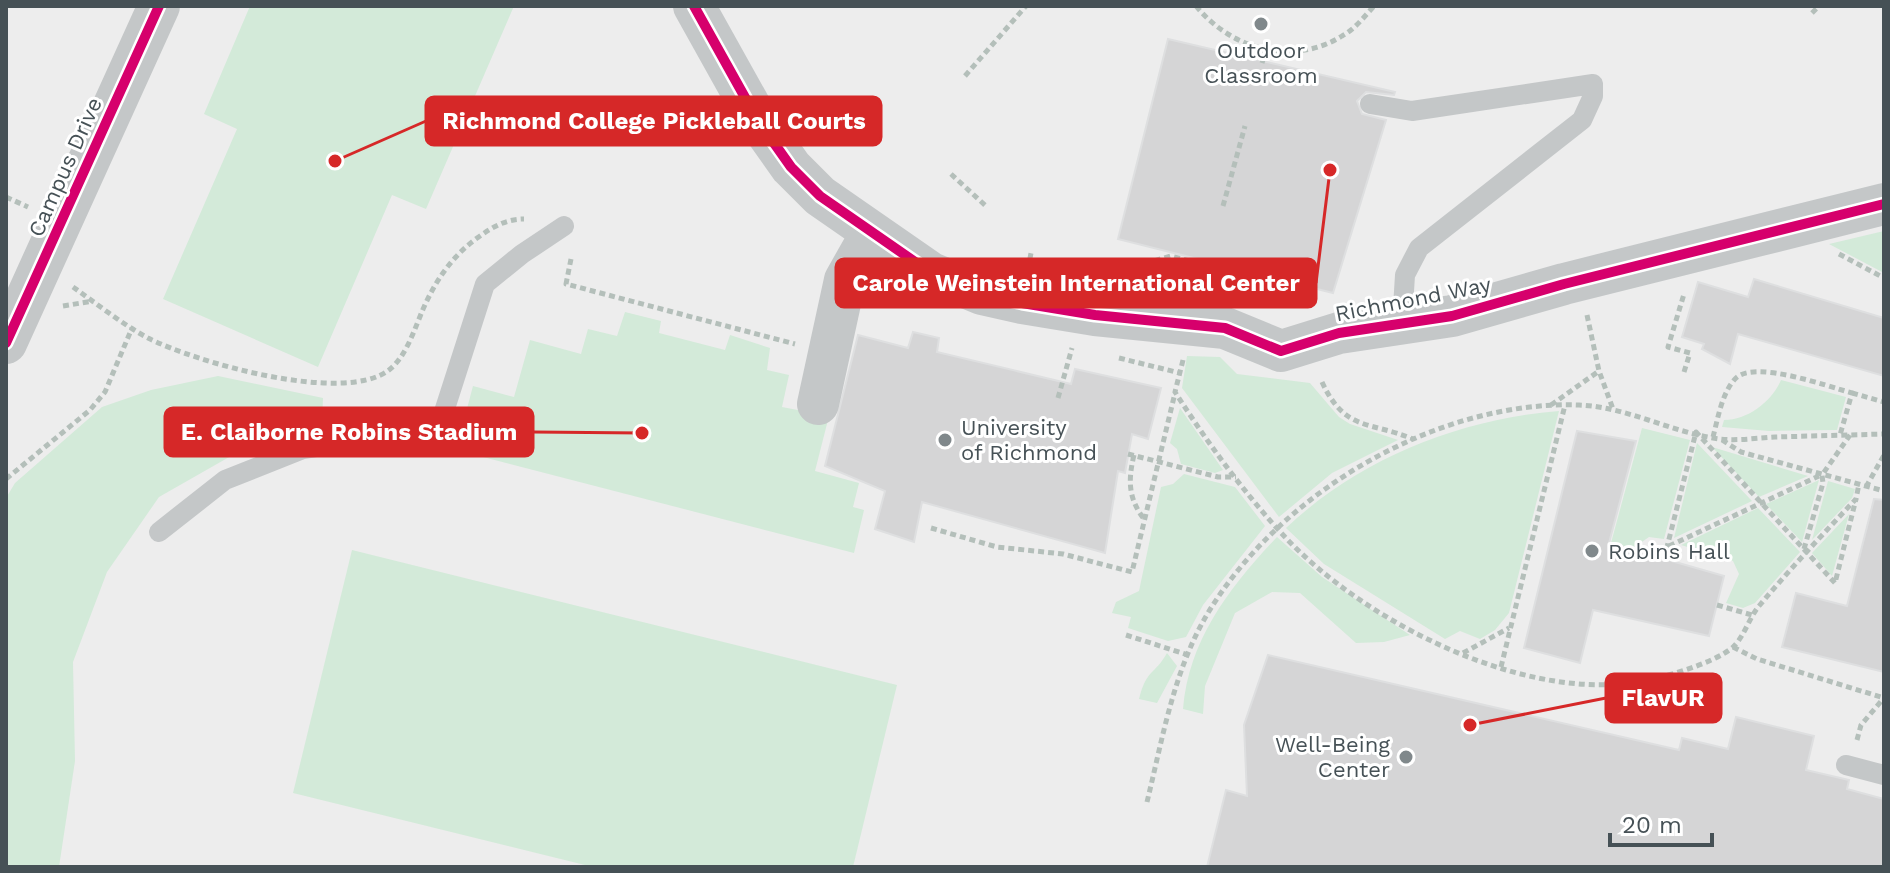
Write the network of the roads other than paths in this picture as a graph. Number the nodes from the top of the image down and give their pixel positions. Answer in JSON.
{"nodes":[{"id":1,"x":159,"y":6,"type":"edge"},
{"id":2,"x":694,"y":6,"type":"edge"},
{"id":3,"x":1370,"y":104,"type":"dead end"},
{"id":4,"x":1884,"y":204,"type":"edge"},
{"id":5,"x":564,"y":226,"type":"dead end"},
{"id":6,"x":871,"y":234,"type":"junction"},
{"id":7,"x":1402,"y":324,"type":"junction"},
{"id":8,"x":6,"y":343,"type":"edge"},
{"id":9,"x":818,"y":404,"type":"dead end"},
{"id":10,"x":159,"y":532,"type":"dead end"},
{"id":11,"x":1846,"y":765,"type":"dead end"},
{"id":12,"x":1884,"y":775,"type":"edge"}],
"edges":[{"from":1,"to":8,"type":"street","name":"Campus Drive"},
{"from":2,"to":6,"type":"street","name":"Richmond Way"},
{"from":3,"to":7,"type":"lane"},
{"from":4,"to":7,"type":"street","name":"Richmond Way"},
{"from":5,"to":10,"type":"lane"},
{"from":6,"to":7,"type":"street","name":"Richmond Way"},
{"from":6,"to":9,"type":"street"},
{"from":11,"to":12,"type":"lane"}]}
